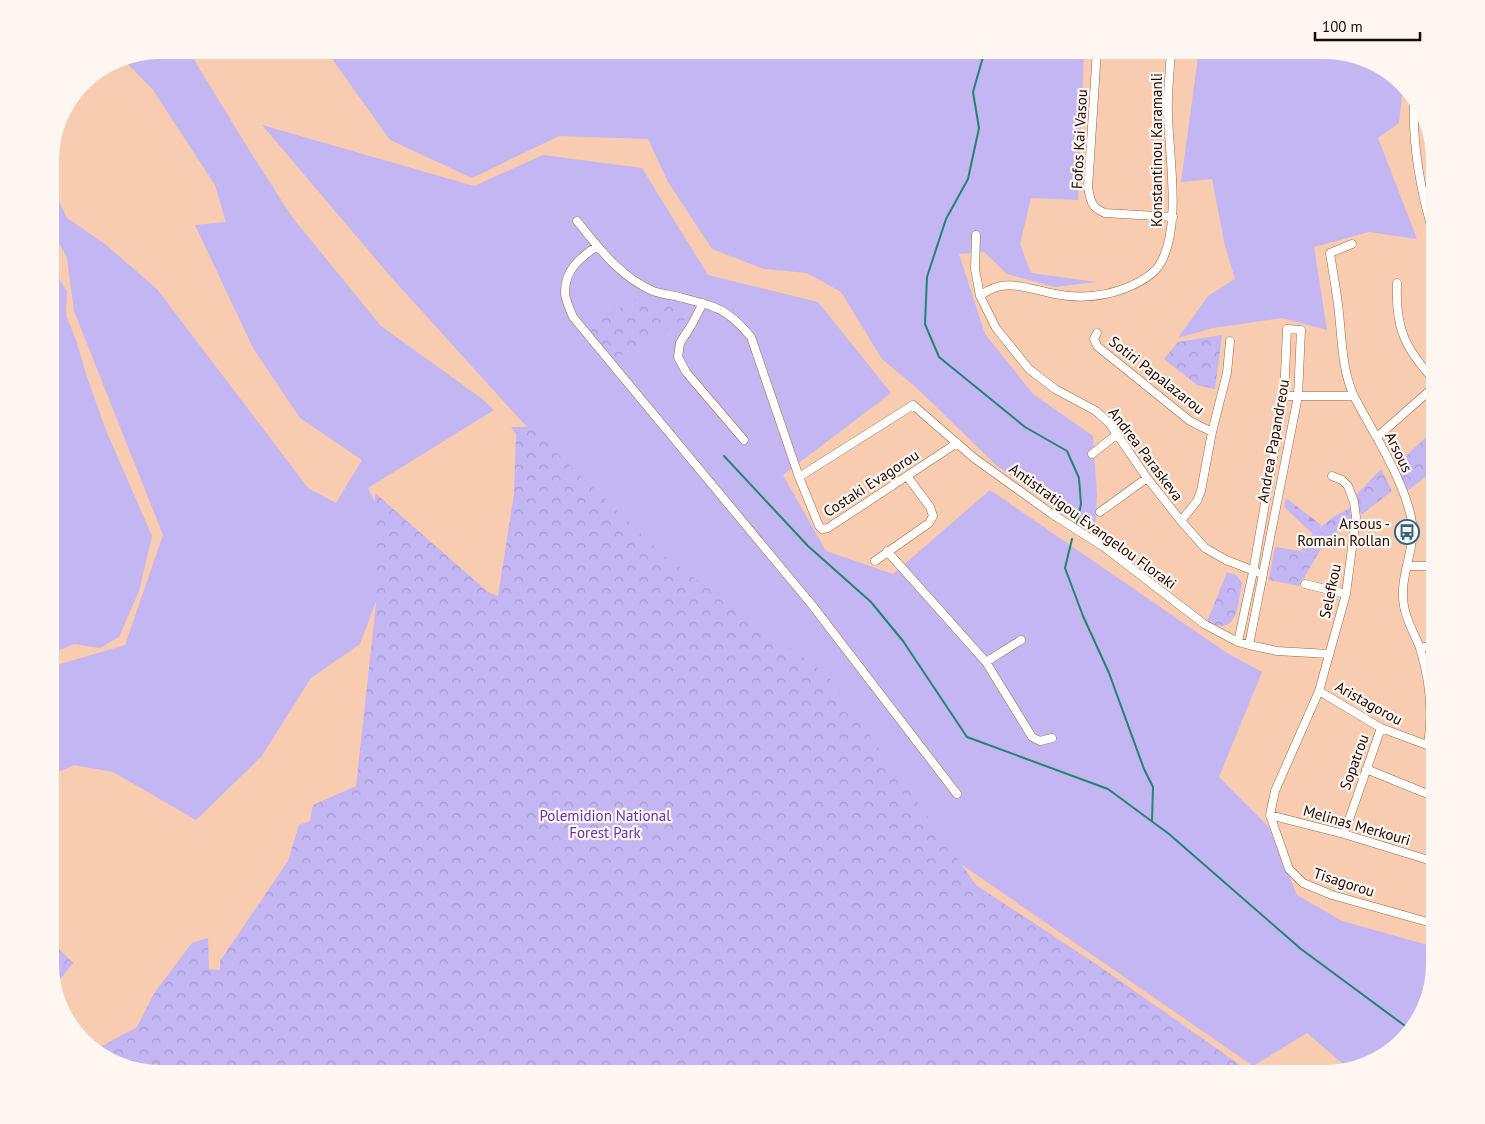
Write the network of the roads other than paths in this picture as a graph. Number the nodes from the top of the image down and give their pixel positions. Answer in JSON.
{"nodes":[{"id":1,"x":1096,"y":59,"type":"edge"},
{"id":2,"x":1170,"y":59,"type":"edge"},
{"id":3,"x":1418,"y":120,"type":"edge"},
{"id":4,"x":1426,"y":205,"type":"edge"},
{"id":5,"x":1173,"y":217,"type":"junction"},
{"id":6,"x":577,"y":222,"type":"dead end"},
{"id":7,"x":976,"y":235,"type":"dead end"},
{"id":8,"x":1352,"y":244,"type":"dead end"},
{"id":9,"x":597,"y":246,"type":"junction"},
{"id":10,"x":1397,"y":283,"type":"dead end"},
{"id":11,"x":980,"y":296,"type":"junction"},
{"id":12,"x":703,"y":303,"type":"junction"},
{"id":13,"x":1097,"y":333,"type":"dead end"},
{"id":14,"x":1230,"y":341,"type":"dead end"},
{"id":15,"x":1426,"y":371,"type":"edge"},
{"id":16,"x":1426,"y":394,"type":"edge"},
{"id":17,"x":1284,"y":396,"type":"junction"},
{"id":18,"x":1298,"y":396,"type":"junction"},
{"id":19,"x":1354,"y":396,"type":"junction"},
{"id":20,"x":1212,"y":432,"type":"junction"},
{"id":21,"x":1116,"y":435,"type":"junction"},
{"id":22,"x":1377,"y":437,"type":"junction"},
{"id":23,"x":744,"y":440,"type":"dead end"},
{"id":24,"x":957,"y":443,"type":"junction"},
{"id":25,"x":1092,"y":454,"type":"dead end"},
{"id":26,"x":907,"y":476,"type":"junction"},
{"id":27,"x":1332,"y":476,"type":"dead end"},
{"id":28,"x":799,"y":477,"type":"junction"},
{"id":29,"x":1147,"y":478,"type":"junction"},
{"id":30,"x":1100,"y":512,"type":"dead end"},
{"id":31,"x":1181,"y":521,"type":"junction"},
{"id":32,"x":887,"y":551,"type":"junction"},
{"id":33,"x":875,"y":561,"type":"dead end"},
{"id":34,"x":1407,"y":566,"type":"junction"},
{"id":35,"x":1426,"y":566,"type":"edge"},
{"id":36,"x":1253,"y":572,"type":"junction"},
{"id":37,"x":1263,"y":574,"type":"junction"},
{"id":38,"x":1305,"y":584,"type":"dead end"},
{"id":39,"x":1346,"y":594,"type":"junction"},
{"id":40,"x":1021,"y":640,"type":"dead end"},
{"id":41,"x":1238,"y":642,"type":"junction"},
{"id":42,"x":1249,"y":646,"type":"junction"},
{"id":43,"x":1426,"y":647,"type":"edge"},
{"id":44,"x":1420,"y":648,"type":"junction"},
{"id":45,"x":1328,"y":654,"type":"junction"},
{"id":46,"x":986,"y":662,"type":"junction"},
{"id":47,"x":1426,"y":676,"type":"edge"},
{"id":48,"x":1320,"y":691,"type":"junction"},
{"id":49,"x":1381,"y":728,"type":"junction"},
{"id":50,"x":1052,"y":738,"type":"dead end"},
{"id":51,"x":1426,"y":745,"type":"edge"},
{"id":52,"x":1366,"y":769,"type":"junction"},
{"id":53,"x":1426,"y":793,"type":"edge"},
{"id":54,"x":957,"y":794,"type":"dead end"},
{"id":55,"x":1270,"y":815,"type":"junction"},
{"id":56,"x":1344,"y":834,"type":"junction"},
{"id":57,"x":1426,"y":859,"type":"edge"},
{"id":58,"x":1426,"y":921,"type":"edge"}],
"edges":[{"from":1,"to":5,"type":"street","name":"Fofos Kai Vasou"},
{"from":2,"to":5,"type":"street","name":"Konstantinou Karamanli"},
{"from":3,"to":4,"type":"street"},
{"from":5,"to":11,"type":"street","name":"Konstantinou Karamanli"},
{"from":6,"to":9,"type":"street"},
{"from":7,"to":11,"type":"street","name":"Andrea Paraskeva"},
{"from":8,"to":19,"type":"street","name":"Arsous"},
{"from":9,"to":12,"type":"street"},
{"from":9,"to":54,"type":"street"},
{"from":10,"to":15,"type":"street"},
{"from":11,"to":21,"type":"street","name":"Andrea Paraskeva"},
{"from":12,"to":23,"type":"street"},
{"from":12,"to":28,"type":"street"},
{"from":13,"to":20,"type":"street","name":"Sotiri Papalazarou"},
{"from":14,"to":20,"type":"street"},
{"from":16,"to":22,"type":"street"},
{"from":17,"to":18,"type":"street"},
{"from":17,"to":18,"type":"street","name":"Andrea Papandreou"},
{"from":17,"to":36,"type":"street","name":"Andrea Papandreou"},
{"from":18,"to":19,"type":"street"},
{"from":18,"to":37,"type":"street","name":"Andrea Papandreou"},
{"from":19,"to":22,"type":"street","name":"Arsous"},
{"from":20,"to":31,"type":"street"},
{"from":21,"to":25,"type":"street"},
{"from":21,"to":29,"type":"street","name":"Andrea Paraskeva"},
{"from":22,"to":34,"type":"street","name":"Arsous"},
{"from":24,"to":26,"type":"street","name":"Costaki Evagorou"},
{"from":24,"to":28,"type":"street","name":"Antistratigou Evangelou Floraki"},
{"from":24,"to":41,"type":"street","name":"Antistratigou Evangelou Floraki"},
{"from":26,"to":28,"type":"street","name":"Costaki Evagorou"},
{"from":26,"to":32,"type":"street"},
{"from":27,"to":39,"type":"street","name":"Selefkou"},
{"from":29,"to":30,"type":"street"},
{"from":29,"to":31,"type":"street","name":"Andrea Paraskeva"},
{"from":31,"to":36,"type":"street","name":"Andrea Paraskeva"},
{"from":32,"to":33,"type":"street"},
{"from":32,"to":46,"type":"street"},
{"from":34,"to":35,"type":"street"},
{"from":34,"to":44,"type":"street","name":"Arsous"},
{"from":36,"to":37,"type":"street","name":"Andrea Paraskeva"},
{"from":36,"to":41,"type":"street","name":"Andrea Papandreou"},
{"from":37,"to":42,"type":"street","name":"Andrea Papandreou"},
{"from":38,"to":39,"type":"street"},
{"from":39,"to":45,"type":"street","name":"Selefkou"},
{"from":40,"to":46,"type":"street"},
{"from":41,"to":42,"type":"street","name":"Antistratigou Evangelou Floraki"},
{"from":42,"to":45,"type":"street","name":"Antistratigou Evangelou Floraki"},
{"from":43,"to":44,"type":"street"},
{"from":44,"to":47,"type":"street","name":"Arsous"},
{"from":45,"to":48,"type":"street","name":"Selefkou"},
{"from":46,"to":50,"type":"street"},
{"from":48,"to":49,"type":"street","name":"Aristagorou"},
{"from":48,"to":55,"type":"street"},
{"from":49,"to":51,"type":"street","name":"Aristagorou"},
{"from":49,"to":52,"type":"street","name":"Sopatrou"},
{"from":52,"to":53,"type":"street"},
{"from":52,"to":56,"type":"street","name":"Sopatrou"},
{"from":55,"to":56,"type":"street","name":"Melinas Merkouri"},
{"from":55,"to":58,"type":"street","name":"Tisagorou"},
{"from":56,"to":57,"type":"street","name":"Melinas Merkouri"}]}
